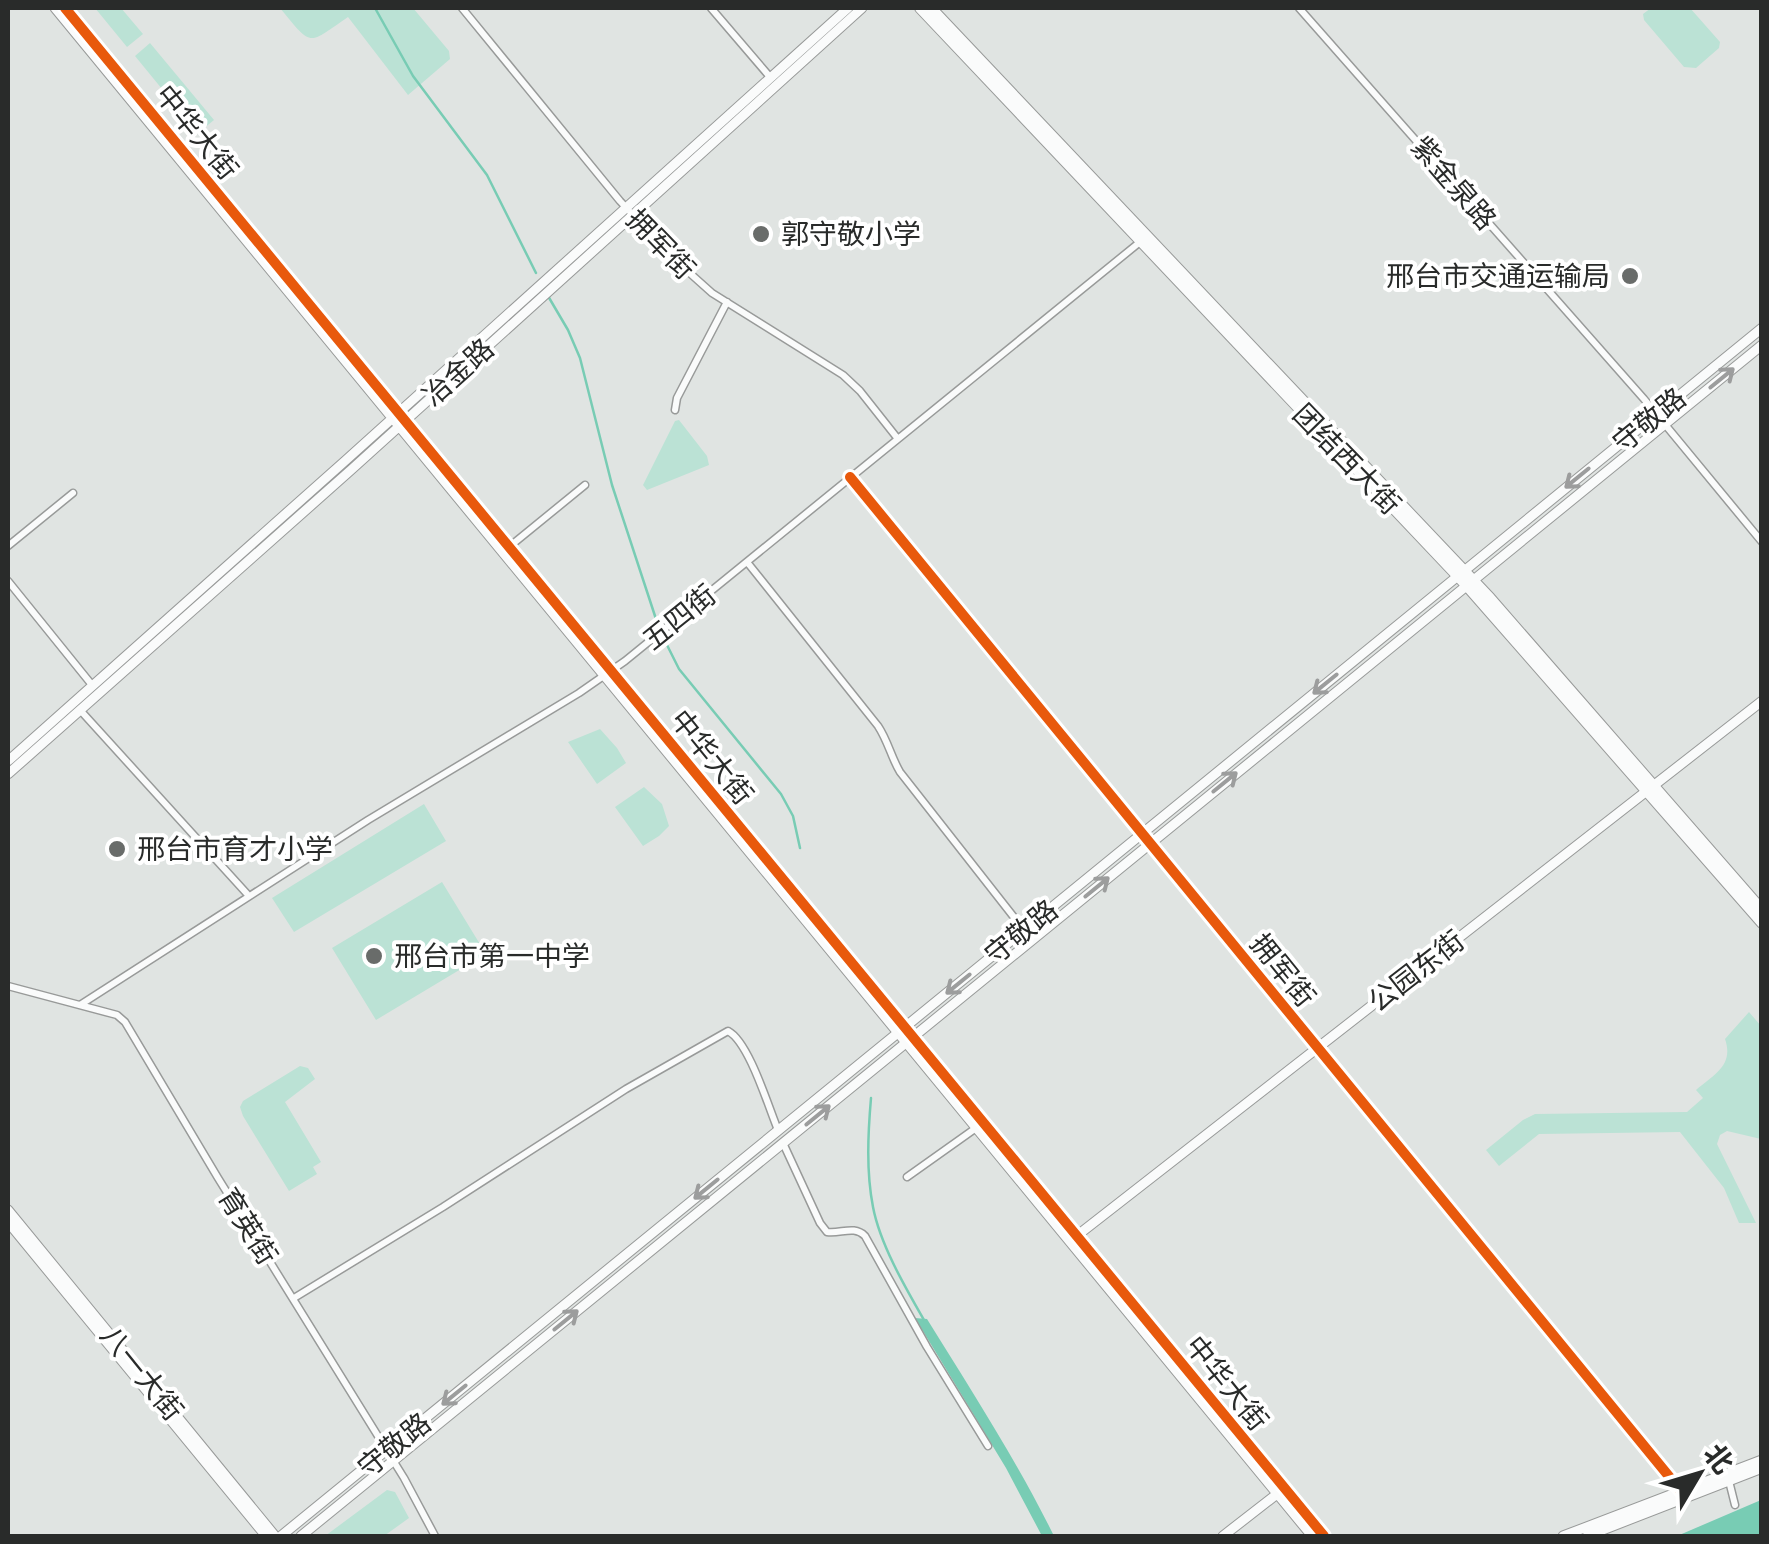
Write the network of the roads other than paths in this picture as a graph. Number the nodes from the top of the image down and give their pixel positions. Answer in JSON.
{"nodes":[{"id":1,"x":55,"y":8,"type":"edge"},
{"id":2,"x":65,"y":8,"type":"edge"},
{"id":3,"x":462,"y":8,"type":"edge"},
{"id":4,"x":710,"y":8,"type":"edge"},
{"id":5,"x":848,"y":8,"type":"edge"},
{"id":6,"x":862,"y":8,"type":"edge"},
{"id":7,"x":920,"y":8,"type":"edge"},
{"id":8,"x":931,"y":8,"type":"edge"},
{"id":9,"x":1299,"y":8,"type":"edge"},
{"id":10,"x":770,"y":77,"type":"junction"},
{"id":11,"x":629,"y":210,"type":"junction"},
{"id":12,"x":1141,"y":241,"type":"junction"},
{"id":13,"x":727,"y":302,"type":"junction"},
{"id":14,"x":1762,"y":328,"type":"edge"},
{"id":15,"x":1762,"y":345,"type":"edge"},
{"id":16,"x":675,"y":410,"type":"dead end"},
{"id":17,"x":1656,"y":414,"type":"junction"},
{"id":18,"x":399,"y":419,"type":"junction"},
{"id":19,"x":1664,"y":424,"type":"junction"},
{"id":20,"x":898,"y":438,"type":"junction"},
{"id":21,"x":850,"y":477,"type":"junction"},
{"id":22,"x":585,"y":485,"type":"dead end"},
{"id":23,"x":74,"y":494,"type":"dead end"},
{"id":24,"x":1762,"y":542,"type":"edge"},
{"id":25,"x":8,"y":546,"type":"edge"},
{"id":26,"x":509,"y":547,"type":"junction"},
{"id":27,"x":746,"y":562,"type":"junction"},
{"id":28,"x":1461,"y":573,"type":"junction"},
{"id":29,"x":8,"y":581,"type":"edge"},
{"id":30,"x":1470,"y":582,"type":"junction"},
{"id":31,"x":608,"y":673,"type":"junction"},
{"id":32,"x":92,"y":685,"type":"junction"},
{"id":33,"x":1762,"y":701,"type":"edge"},
{"id":34,"x":80,"y":710,"type":"junction"},
{"id":35,"x":8,"y":761,"type":"edge"},
{"id":36,"x":8,"y":774,"type":"edge"},
{"id":37,"x":1650,"y":788,"type":"junction"},
{"id":38,"x":1142,"y":834,"type":"junction"},
{"id":39,"x":1150,"y":844,"type":"junction"},
{"id":40,"x":249,"y":896,"type":"junction"},
{"id":41,"x":1762,"y":910,"type":"edge"},
{"id":42,"x":1762,"y":923,"type":"edge"},
{"id":43,"x":1024,"y":930,"type":"junction"},
{"id":44,"x":8,"y":986,"type":"edge"},
{"id":45,"x":80,"y":1005,"type":"junction"},
{"id":46,"x":902,"y":1030,"type":"junction"},
{"id":47,"x":910,"y":1040,"type":"junction"},
{"id":48,"x":1317,"y":1048,"type":"junction"},
{"id":49,"x":977,"y":1128,"type":"junction"},
{"id":50,"x":778,"y":1130,"type":"junction"},
{"id":51,"x":784,"y":1142,"type":"junction"},
{"id":52,"x":907,"y":1177,"type":"dead end"},
{"id":53,"x":8,"y":1210,"type":"edge"},
{"id":54,"x":8,"y":1222,"type":"edge"},
{"id":55,"x":1074,"y":1239,"type":"junction"},
{"id":56,"x":293,"y":1298,"type":"junction"},
{"id":57,"x":988,"y":1446,"type":"dead end"},
{"id":58,"x":387,"y":1450,"type":"junction"},
{"id":59,"x":1762,"y":1460,"type":"edge"},
{"id":60,"x":394,"y":1461,"type":"junction"},
{"id":61,"x":1762,"y":1468,"type":"edge"},
{"id":62,"x":1729,"y":1481,"type":"junction"},
{"id":63,"x":1681,"y":1491,"type":"junction"},
{"id":64,"x":1278,"y":1494,"type":"junction"},
{"id":65,"x":1736,"y":1505,"type":"dead end"},
{"id":66,"x":266,"y":1536,"type":"edge"},
{"id":67,"x":278,"y":1536,"type":"edge"},
{"id":68,"x":301,"y":1536,"type":"edge"},
{"id":69,"x":436,"y":1536,"type":"edge"},
{"id":70,"x":1223,"y":1536,"type":"edge"},
{"id":71,"x":1312,"y":1536,"type":"edge"},
{"id":72,"x":1324,"y":1536,"type":"edge"},
{"id":73,"x":1563,"y":1536,"type":"edge"},
{"id":74,"x":1587,"y":1536,"type":"edge"}],
"edges":[{"from":1,"to":18,"type":"street","name":"中华大街"},
{"from":2,"to":18,"type":"street","name":"中华大街"},
{"from":3,"to":11,"type":"street","name":"拥军街"},
{"from":4,"to":10,"type":"street"},
{"from":5,"to":10,"type":"street","name":"冶金路"},
{"from":6,"to":11,"type":"street","name":"冶金路"},
{"from":7,"to":12,"type":"main road","name":"团结西大街"},
{"from":8,"to":28,"type":"main road","name":"团结西大街"},
{"from":9,"to":17,"type":"street","name":"紫金泉路"},
{"from":10,"to":11,"type":"street","name":"冶金路"},
{"from":11,"to":13,"type":"street","name":"拥军街"},
{"from":11,"to":18,"type":"street","name":"冶金路"},
{"from":12,"to":20,"type":"street","name":"五四街"},
{"from":12,"to":28,"type":"main road","name":"团结西大街"},
{"from":13,"to":16,"type":"street"},
{"from":13,"to":20,"type":"street","name":"拥军街"},
{"from":14,"to":17,"type":"street","name":"守敬路"},
{"from":19,"to":15,"type":"street","name":"守敬路","one_way":true},
{"from":17,"to":19,"type":"street","name":"紫金泉路"},
{"from":17,"to":28,"type":"street","name":"守敬路","one_way":true},
{"from":18,"to":26,"type":"street","name":"中华大街"},
{"from":18,"to":31,"type":"street","name":"中华大街"},
{"from":18,"to":32,"type":"street","name":"冶金路"},
{"from":18,"to":34,"type":"street","name":"冶金路"},
{"from":19,"to":24,"type":"street","name":"紫金泉路"},
{"from":19,"to":30,"type":"street","name":"守敬路"},
{"from":20,"to":21,"type":"street","name":"五四街"},
{"from":21,"to":27,"type":"street","name":"五四街"},
{"from":21,"to":38,"type":"street","name":"拥军街"},
{"from":22,"to":26,"type":"street"},
{"from":23,"to":25,"type":"street"},
{"from":26,"to":31,"type":"street","name":"中华大街"},
{"from":27,"to":31,"type":"street","name":"五四街"},
{"from":27,"to":43,"type":"street"},
{"from":28,"to":30,"type":"main road","name":"团结西大街"},
{"from":28,"to":38,"type":"street","name":"守敬路","one_way":true},
{"from":29,"to":32,"type":"street"},
{"from":30,"to":37,"type":"main road","name":"团结西大街"},
{"from":39,"to":30,"type":"street","name":"守敬路","one_way":true},
{"from":31,"to":40,"type":"street","name":"五四街"},
{"from":31,"to":46,"type":"street","name":"中华大街"},
{"from":32,"to":35,"type":"street","name":"冶金路"},
{"from":33,"to":37,"type":"street","name":"公园东街"},
{"from":34,"to":36,"type":"street","name":"冶金路"},
{"from":34,"to":40,"type":"street"},
{"from":37,"to":41,"type":"main road","name":"团结西大街"},
{"from":37,"to":42,"type":"main road","name":"团结西大街"},
{"from":37,"to":48,"type":"street","name":"公园东街"},
{"from":38,"to":39,"type":"street","name":"拥军街"},
{"from":38,"to":43,"type":"street","name":"守敬路"},
{"from":47,"to":39,"type":"street","name":"守敬路","one_way":true},
{"from":39,"to":48,"type":"street","name":"拥军街"},
{"from":40,"to":45,"type":"street","name":"五四街"},
{"from":43,"to":46,"type":"street","name":"守敬路","one_way":true},
{"from":44,"to":45,"type":"street","name":"育英街"},
{"from":45,"to":56,"type":"street","name":"育英街"},
{"from":46,"to":47,"type":"street","name":"中华大街"},
{"from":46,"to":50,"type":"street","name":"守敬路"},
{"from":47,"to":49,"type":"street","name":"中华大街"},
{"from":51,"to":47,"type":"street","name":"守敬路","one_way":true},
{"from":47,"to":55,"type":"street","name":"中华大街"},
{"from":48,"to":55,"type":"street","name":"公园东街"},
{"from":48,"to":63,"type":"street","name":"拥军街"},
{"from":49,"to":52,"type":"street"},
{"from":49,"to":55,"type":"street","name":"中华大街"},
{"from":50,"to":56,"type":"street"},
{"from":50,"to":58,"type":"street","name":"守敬路","one_way":true},
{"from":51,"to":57,"type":"street"},
{"from":60,"to":51,"type":"street","name":"守敬路","one_way":true},
{"from":53,"to":67,"type":"street","name":"八一大街"},
{"from":54,"to":66,"type":"street","name":"八一大街"},
{"from":55,"to":64,"type":"street","name":"中华大街"},
{"from":55,"to":72,"type":"street","name":"中华大街"},
{"from":56,"to":58,"type":"street","name":"育英街"},
{"from":58,"to":60,"type":"street","name":"育英街"},
{"from":58,"to":67,"type":"street","name":"守敬路"},
{"from":59,"to":63,"type":"street"},
{"from":60,"to":68,"type":"street","name":"守敬路"},
{"from":60,"to":69,"type":"street","name":"育英街"},
{"from":61,"to":62,"type":"street"},
{"from":62,"to":65,"type":"street"},
{"from":62,"to":74,"type":"street"},
{"from":63,"to":73,"type":"street"},
{"from":64,"to":70,"type":"street"},
{"from":64,"to":71,"type":"street","name":"中华大街"}]}
